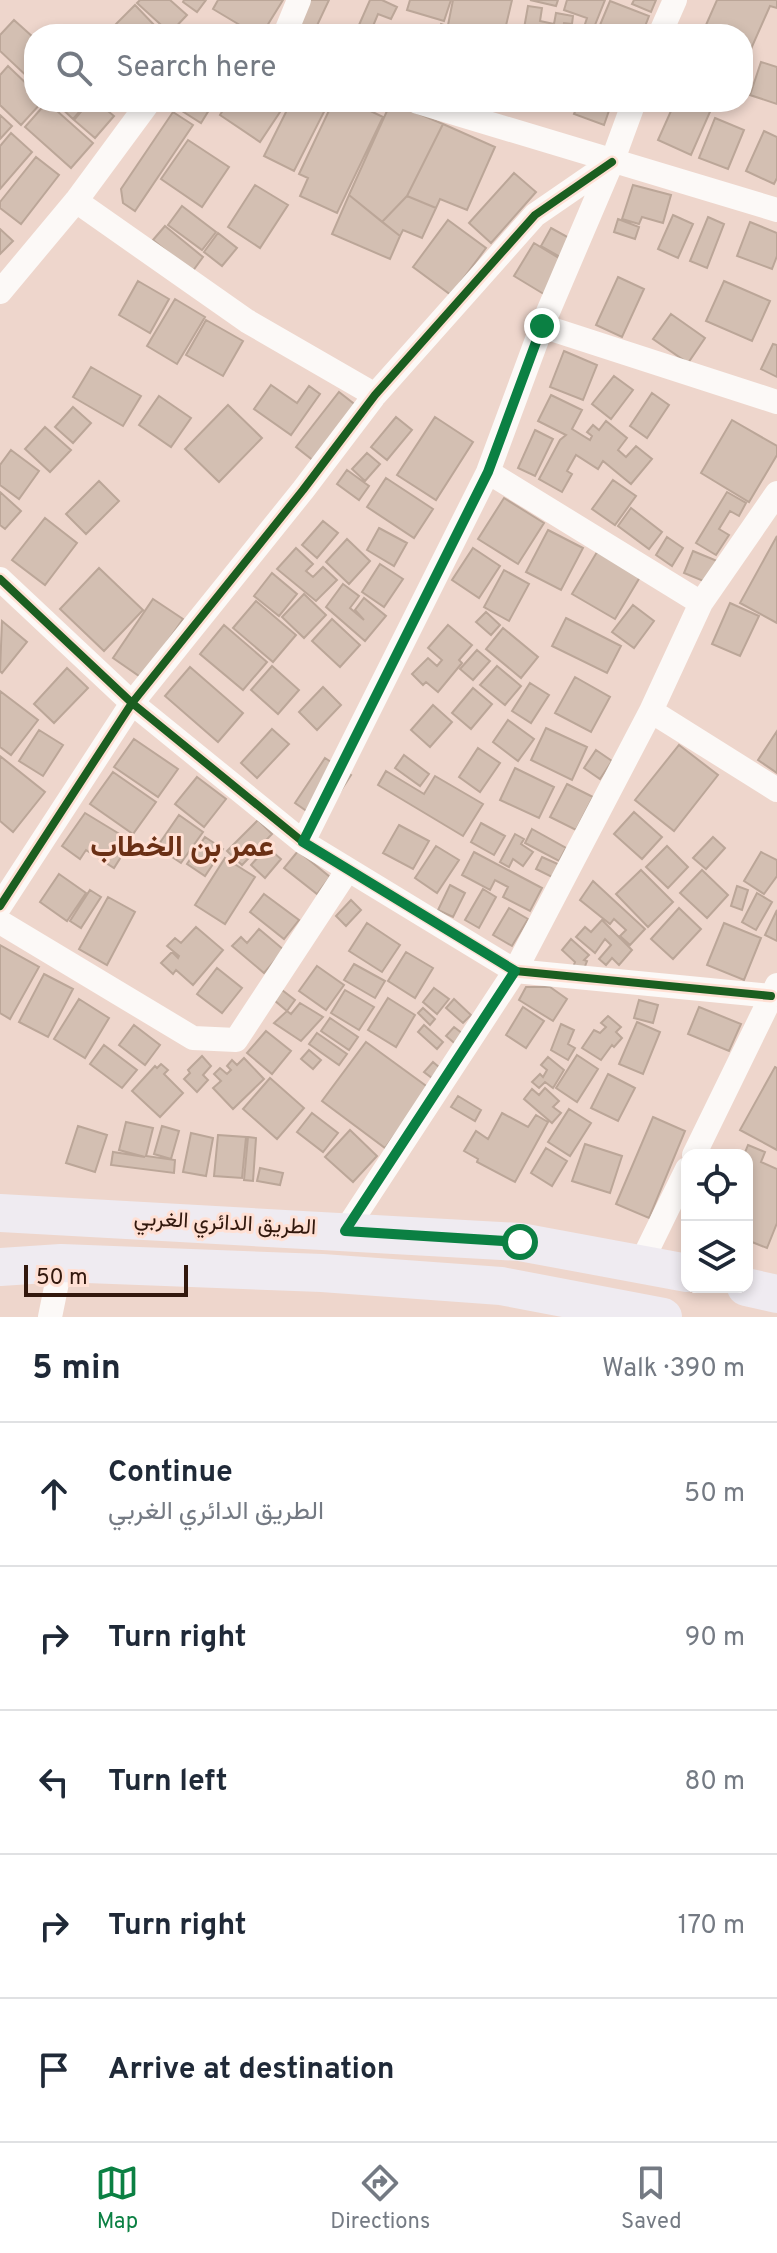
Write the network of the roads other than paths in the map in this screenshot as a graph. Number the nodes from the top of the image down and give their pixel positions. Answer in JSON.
{"nodes":[{"id":1,"x":299,"y":0,"type":"edge"},
{"id":2,"x":675,"y":0,"type":"edge"},
{"id":3,"x":289,"y":24,"type":"edge"},
{"id":4,"x":664,"y":24,"type":"edge"},
{"id":5,"x":142,"y":112,"type":"edge"},
{"id":6,"x":450,"y":112,"type":"edge"},
{"id":7,"x":630,"y":112,"type":"edge"},
{"id":8,"x":612,"y":162,"type":"junction"},
{"id":9,"x":76,"y":201,"type":"junction"},
{"id":10,"x":777,"y":210,"type":"edge"},
{"id":11,"x":0,"y":292,"type":"edge"},
{"id":12,"x":542,"y":326,"type":"junction"},
{"id":13,"x":375,"y":395,"type":"junction"},
{"id":14,"x":777,"y":402,"type":"edge"},
{"id":15,"x":488,"y":472,"type":"junction"},
{"id":16,"x":777,"y":493,"type":"edge"},
{"id":17,"x":2,"y":587,"type":"edge"},
{"id":18,"x":701,"y":603,"type":"junction"},
{"id":19,"x":132,"y":703,"type":"junction"},
{"id":20,"x":651,"y":711,"type":"junction"},
{"id":21,"x":777,"y":790,"type":"edge"},
{"id":22,"x":303,"y":842,"type":"junction"},
{"id":23,"x":347,"y":871,"type":"junction"},
{"id":24,"x":0,"y":906,"type":"edge"},
{"id":25,"x":0,"y":922,"type":"edge"},
{"id":26,"x":515,"y":971,"type":"junction"},
{"id":27,"x":774,"y":991,"type":"edge"},
{"id":28,"x":697,"y":1149,"type":"edge"},
{"id":29,"x":681,"y":1181,"type":"edge"},
{"id":30,"x":0,"y":1213,"type":"edge"},
{"id":31,"x":345,"y":1231,"type":"junction"},
{"id":32,"x":61,"y":1263,"type":"junction"},
{"id":33,"x":641,"y":1263,"type":"junction"},
{"id":34,"x":0,"y":1267,"type":"edge"},
{"id":35,"x":681,"y":1272,"type":"edge"},
{"id":36,"x":322,"y":1273,"type":"junction"},
{"id":37,"x":753,"y":1289,"type":"edge"},
{"id":38,"x":777,"y":1294,"type":"edge"},
{"id":39,"x":50,"y":1317,"type":"edge"},
{"id":40,"x":663,"y":1317,"type":"edge"}],
"edges":[{"from":1,"to":3,"type":"street"},
{"from":2,"to":4,"type":"street"},
{"from":5,"to":9,"type":"street"},
{"from":6,"to":8,"type":"street"},
{"from":7,"to":8,"type":"street"},
{"from":8,"to":10,"type":"street"},
{"from":8,"to":12,"type":"street"},
{"from":8,"to":13,"type":"street"},
{"from":9,"to":11,"type":"street"},
{"from":9,"to":13,"type":"street"},
{"from":12,"to":14,"type":"street"},
{"from":12,"to":15,"type":"street"},
{"from":13,"to":19,"type":"street"},
{"from":15,"to":18,"type":"street"},
{"from":15,"to":22,"type":"street"},
{"from":16,"to":18,"type":"street"},
{"from":17,"to":19,"type":"street"},
{"from":18,"to":20,"type":"street"},
{"from":19,"to":22,"type":"street"},
{"from":19,"to":24,"type":"street"},
{"from":20,"to":21,"type":"street"},
{"from":20,"to":26,"type":"street"},
{"from":22,"to":23,"type":"street"},
{"from":23,"to":25,"type":"street"},
{"from":23,"to":26,"type":"street"},
{"from":26,"to":27,"type":"street"},
{"from":26,"to":31,"type":"street"},
{"from":27,"to":28,"type":"street"},
{"from":29,"to":33,"type":"street"},
{"from":30,"to":31,"type":"main road","name":"الطريق الدائري الغربي"},
{"from":31,"to":33,"type":"main road","name":"الطريق الدائري الغربي"},
{"from":31,"to":36,"type":"main road"},
{"from":32,"to":34,"type":"main road","name":"الطريق الدائري الغربي"},
{"from":32,"to":36,"type":"main road","name":"الطريق الدائري الغربي"},
{"from":32,"to":39,"type":"street"},
{"from":33,"to":35,"type":"main road","name":"الطريق الدائري الغربي"},
{"from":36,"to":40,"type":"main road","name":"الطريق الدائري الغربي"},
{"from":37,"to":38,"type":"main road"}]}
